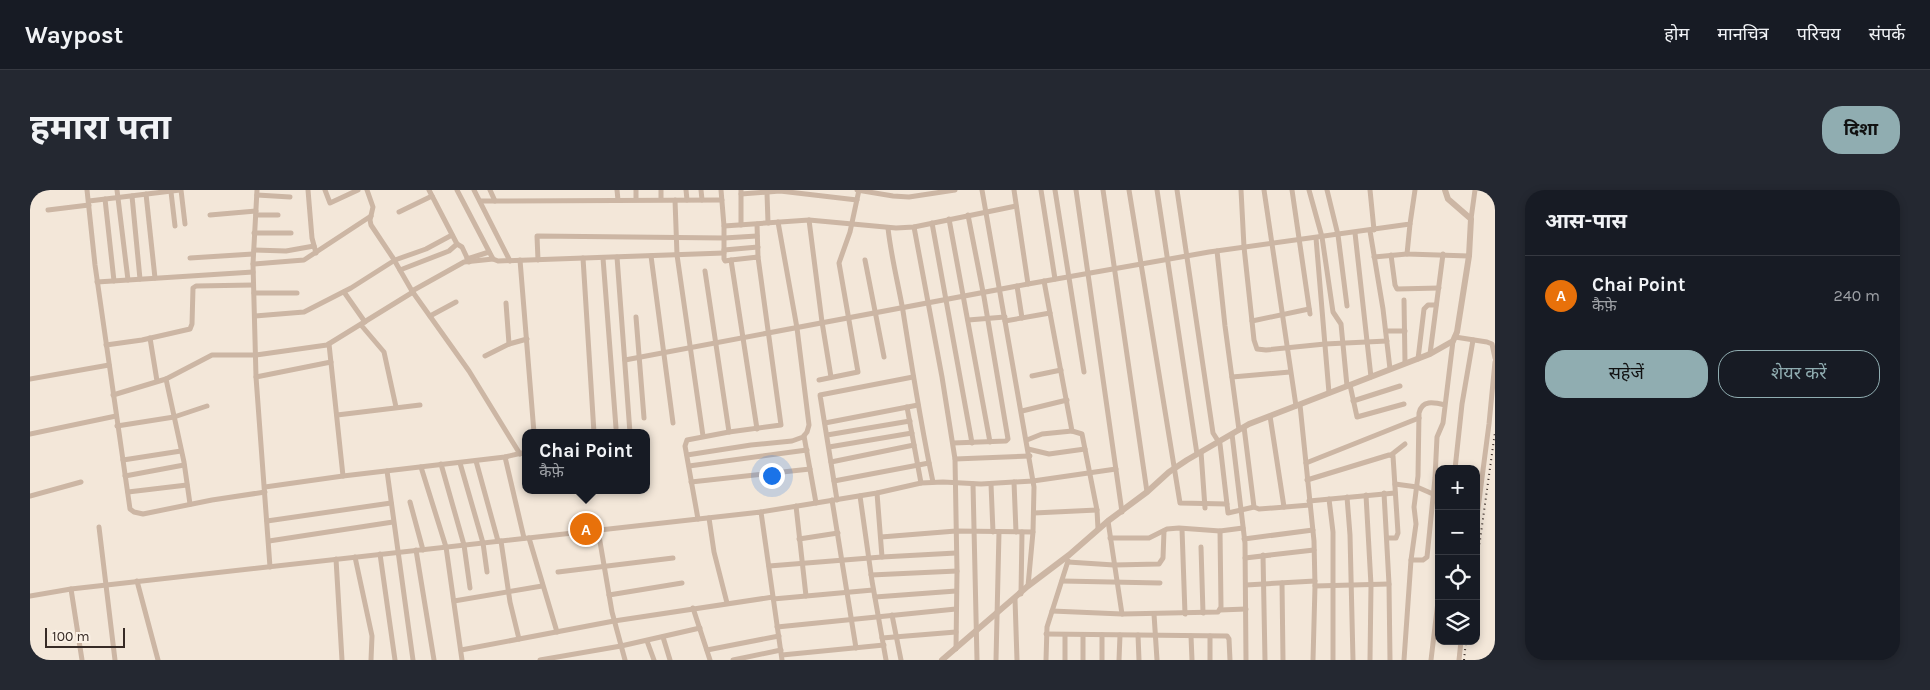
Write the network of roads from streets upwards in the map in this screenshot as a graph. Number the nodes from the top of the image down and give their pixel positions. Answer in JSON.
{"nodes":[{"id":1,"x":87,"y":190,"type":"edge"},
{"id":2,"x":117,"y":190,"type":"edge"},
{"id":3,"x":181,"y":190,"type":"edge"},
{"id":4,"x":308,"y":190,"type":"edge"},
{"id":5,"x":325,"y":190,"type":"edge"},
{"id":6,"x":358,"y":190,"type":"edge"},
{"id":7,"x":367,"y":190,"type":"edge"},
{"id":8,"x":457,"y":190,"type":"edge"},
{"id":9,"x":474,"y":190,"type":"edge"},
{"id":10,"x":490,"y":190,"type":"edge"},
{"id":11,"x":618,"y":190,"type":"edge"},
{"id":12,"x":636,"y":190,"type":"edge"},
{"id":13,"x":661,"y":190,"type":"edge"},
{"id":14,"x":686,"y":190,"type":"edge"},
{"id":15,"x":701,"y":190,"type":"edge"},
{"id":16,"x":721,"y":190,"type":"edge"},
{"id":17,"x":859,"y":190,"type":"edge"},
{"id":18,"x":955,"y":190,"type":"edge"},
{"id":19,"x":982,"y":190,"type":"edge"},
{"id":20,"x":1014,"y":190,"type":"edge"},
{"id":21,"x":1041,"y":190,"type":"edge"},
{"id":22,"x":1055,"y":190,"type":"edge"},
{"id":23,"x":1076,"y":190,"type":"edge"},
{"id":24,"x":1103,"y":190,"type":"edge"},
{"id":25,"x":1130,"y":190,"type":"edge"},
{"id":26,"x":1157,"y":190,"type":"edge"},
{"id":27,"x":1177,"y":190,"type":"edge"},
{"id":28,"x":1240,"y":190,"type":"edge"},
{"id":29,"x":1264,"y":190,"type":"edge"},
{"id":30,"x":1292,"y":190,"type":"edge"},
{"id":31,"x":1309,"y":190,"type":"edge"},
{"id":32,"x":1327,"y":190,"type":"edge"},
{"id":33,"x":1370,"y":190,"type":"edge"},
{"id":34,"x":1415,"y":190,"type":"edge"},
{"id":35,"x":1445,"y":190,"type":"edge"},
{"id":36,"x":1475,"y":190,"type":"edge"},
{"id":37,"x":171,"y":192,"type":"junction"},
{"id":38,"x":741,"y":192,"type":"edge"},
{"id":39,"x":257,"y":193,"type":"edge"},
{"id":40,"x":431,"y":193,"type":"edge"},
{"id":41,"x":767,"y":193,"type":"junction"},
{"id":42,"x":146,"y":194,"type":"junction"},
{"id":43,"x":132,"y":196,"type":"junction"},
{"id":44,"x":290,"y":196,"type":"dead end"},
{"id":45,"x":118,"y":198,"type":"junction"},
{"id":46,"x":105,"y":199,"type":"junction"},
{"id":47,"x":661,"y":199,"type":"junction"},
{"id":48,"x":618,"y":200,"type":"junction"},
{"id":49,"x":636,"y":200,"type":"junction"},
{"id":50,"x":675,"y":200,"type":"junction"},
{"id":51,"x":687,"y":200,"type":"junction"},
{"id":52,"x":702,"y":200,"type":"junction"},
{"id":53,"x":722,"y":200,"type":"junction"},
{"id":54,"x":857,"y":200,"type":"junction"},
{"id":55,"x":480,"y":201,"type":"junction"},
{"id":56,"x":495,"y":201,"type":"junction"},
{"id":57,"x":89,"y":203,"type":"junction"},
{"id":58,"x":1016,"y":206,"type":"junction"},
{"id":59,"x":48,"y":210,"type":"dead end"},
{"id":60,"x":986,"y":211,"type":"junction"},
{"id":61,"x":399,"y":212,"type":"dead end"},
{"id":62,"x":256,"y":213,"type":"junction"},
{"id":63,"x":278,"y":215,"type":"dead end"},
{"id":64,"x":968,"y":215,"type":"junction"},
{"id":65,"x":210,"y":216,"type":"dead end"},
{"id":66,"x":371,"y":216,"type":"junction"},
{"id":67,"x":1471,"y":219,"type":"junction"},
{"id":68,"x":809,"y":220,"type":"junction"},
{"id":69,"x":950,"y":220,"type":"junction"},
{"id":70,"x":778,"y":222,"type":"junction"},
{"id":71,"x":768,"y":223,"type":"junction"},
{"id":72,"x":932,"y":223,"type":"junction"},
{"id":73,"x":186,"y":224,"type":"dead end"},
{"id":74,"x":757,"y":224,"type":"junction"},
{"id":75,"x":852,"y":224,"type":"junction"},
{"id":76,"x":1410,"y":224,"type":"junction"},
{"id":77,"x":741,"y":225,"type":"junction"},
{"id":78,"x":175,"y":226,"type":"dead end"},
{"id":79,"x":724,"y":226,"type":"junction"},
{"id":80,"x":914,"y":226,"type":"junction"},
{"id":81,"x":888,"y":228,"type":"junction"},
{"id":82,"x":1372,"y":230,"type":"junction"},
{"id":83,"x":254,"y":233,"type":"junction"},
{"id":84,"x":291,"y":233,"type":"dead end"},
{"id":85,"x":1355,"y":233,"type":"junction"},
{"id":86,"x":452,"y":235,"type":"junction"},
{"id":87,"x":1338,"y":235,"type":"junction"},
{"id":88,"x":757,"y":236,"type":"junction"},
{"id":89,"x":676,"y":237,"type":"junction"},
{"id":90,"x":724,"y":238,"type":"junction"},
{"id":91,"x":1319,"y":238,"type":"junction"},
{"id":92,"x":1300,"y":240,"type":"junction"},
{"id":93,"x":457,"y":244,"type":"junction"},
{"id":94,"x":1271,"y":244,"type":"junction"},
{"id":95,"x":314,"y":246,"type":"junction"},
{"id":96,"x":758,"y":247,"type":"junction"},
{"id":97,"x":1244,"y":247,"type":"junction"},
{"id":98,"x":724,"y":251,"type":"junction"},
{"id":99,"x":1217,"y":251,"type":"junction"},
{"id":100,"x":254,"y":252,"type":"junction"},
{"id":101,"x":489,"y":252,"type":"junction"},
{"id":102,"x":316,"y":253,"type":"junction"},
{"id":103,"x":1407,"y":254,"type":"junction"},
{"id":104,"x":1443,"y":254,"type":"junction"},
{"id":105,"x":677,"y":255,"type":"junction"},
{"id":106,"x":1392,"y":255,"type":"junction"},
{"id":107,"x":651,"y":256,"type":"junction"},
{"id":108,"x":1186,"y":256,"type":"junction"},
{"id":109,"x":1469,"y":256,"type":"junction"},
{"id":110,"x":618,"y":257,"type":"junction"},
{"id":111,"x":758,"y":257,"type":"junction"},
{"id":112,"x":1374,"y":257,"type":"junction"},
{"id":113,"x":190,"y":258,"type":"dead end"},
{"id":114,"x":584,"y":258,"type":"junction"},
{"id":115,"x":602,"y":258,"type":"junction"},
{"id":116,"x":493,"y":259,"type":"junction"},
{"id":117,"x":395,"y":260,"type":"junction"},
{"id":118,"x":468,"y":260,"type":"junction"},
{"id":119,"x":520,"y":260,"type":"junction"},
{"id":120,"x":538,"y":260,"type":"junction"},
{"id":121,"x":731,"y":260,"type":"junction"},
{"id":122,"x":865,"y":260,"type":"dead end"},
{"id":123,"x":1166,"y":260,"type":"junction"},
{"id":124,"x":510,"y":261,"type":"junction"},
{"id":125,"x":253,"y":264,"type":"junction"},
{"id":126,"x":1141,"y":264,"type":"junction"},
{"id":127,"x":1114,"y":269,"type":"junction"},
{"id":128,"x":400,"y":270,"type":"junction"},
{"id":129,"x":253,"y":272,"type":"junction"},
{"id":130,"x":705,"y":272,"type":"dead end"},
{"id":131,"x":1088,"y":273,"type":"junction"},
{"id":132,"x":1070,"y":276,"type":"junction"},
{"id":133,"x":155,"y":278,"type":"junction"},
{"id":134,"x":140,"y":279,"type":"junction"},
{"id":135,"x":1055,"y":279,"type":"junction"},
{"id":136,"x":128,"y":280,"type":"junction"},
{"id":137,"x":114,"y":281,"type":"junction"},
{"id":138,"x":1044,"y":281,"type":"junction"},
{"id":139,"x":98,"y":282,"type":"junction"},
{"id":140,"x":1028,"y":284,"type":"junction"},
{"id":141,"x":253,"y":285,"type":"junction"},
{"id":142,"x":1017,"y":286,"type":"junction"},
{"id":143,"x":1439,"y":288,"type":"junction"},
{"id":144,"x":1000,"y":290,"type":"junction"},
{"id":145,"x":344,"y":292,"type":"junction"},
{"id":146,"x":413,"y":292,"type":"junction"},
{"id":147,"x":254,"y":293,"type":"junction"},
{"id":148,"x":297,"y":293,"type":"dead end"},
{"id":149,"x":983,"y":293,"type":"junction"},
{"id":150,"x":964,"y":297,"type":"junction"},
{"id":151,"x":947,"y":300,"type":"junction"},
{"id":152,"x":1404,"y":300,"type":"dead end"},
{"id":153,"x":456,"y":302,"type":"dead end"},
{"id":154,"x":506,"y":303,"type":"dead end"},
{"id":155,"x":928,"y":304,"type":"junction"},
{"id":156,"x":1436,"y":305,"type":"junction"},
{"id":157,"x":1347,"y":306,"type":"dead end"},
{"id":158,"x":902,"y":308,"type":"junction"},
{"id":159,"x":1322,"y":309,"type":"junction"},
{"id":160,"x":1333,"y":312,"type":"junction"},
{"id":161,"x":875,"y":313,"type":"junction"},
{"id":162,"x":1050,"y":313,"type":"junction"},
{"id":163,"x":255,"y":316,"type":"junction"},
{"id":164,"x":430,"y":316,"type":"junction"},
{"id":165,"x":1281,"y":316,"type":"junction"},
{"id":166,"x":636,"y":317,"type":"dead end"},
{"id":167,"x":849,"y":317,"type":"junction"},
{"id":168,"x":988,"y":318,"type":"junction"},
{"id":169,"x":1022,"y":318,"type":"junction"},
{"id":170,"x":1005,"y":319,"type":"junction"},
{"id":171,"x":968,"y":320,"type":"junction"},
{"id":172,"x":1252,"y":321,"type":"junction"},
{"id":173,"x":822,"y":322,"type":"junction"},
{"id":174,"x":363,"y":323,"type":"junction"},
{"id":175,"x":797,"y":328,"type":"junction"},
{"id":176,"x":1386,"y":331,"type":"junction"},
{"id":177,"x":1405,"y":331,"type":"junction"},
{"id":178,"x":769,"y":333,"type":"junction"},
{"id":179,"x":150,"y":338,"type":"junction"},
{"id":180,"x":744,"y":338,"type":"junction"},
{"id":181,"x":526,"y":339,"type":"junction"},
{"id":182,"x":1454,"y":339,"type":"junction"},
{"id":183,"x":1473,"y":340,"type":"junction"},
{"id":184,"x":1387,"y":341,"type":"junction"},
{"id":185,"x":1368,"y":342,"type":"junction"},
{"id":186,"x":1343,"y":343,"type":"junction"},
{"id":187,"x":329,"y":344,"type":"junction"},
{"id":188,"x":509,"y":344,"type":"junction"},
{"id":189,"x":716,"y":344,"type":"junction"},
{"id":190,"x":1325,"y":344,"type":"junction"},
{"id":191,"x":106,"y":345,"type":"junction"},
{"id":192,"x":1286,"y":347,"type":"junction"},
{"id":193,"x":689,"y":349,"type":"junction"},
{"id":194,"x":663,"y":354,"type":"junction"},
{"id":195,"x":1430,"y":354,"type":"junction"},
{"id":196,"x":256,"y":355,"type":"junction"},
{"id":197,"x":485,"y":356,"type":"dead end"},
{"id":198,"x":884,"y":357,"type":"dead end"},
{"id":199,"x":639,"y":358,"type":"junction"},
{"id":200,"x":1495,"y":358,"type":"edge"},
{"id":201,"x":1418,"y":359,"type":"junction"},
{"id":202,"x":625,"y":360,"type":"junction"},
{"id":203,"x":332,"y":362,"type":"junction"},
{"id":204,"x":1495,"y":362,"type":"edge"},
{"id":205,"x":1405,"y":363,"type":"junction"},
{"id":206,"x":109,"y":365,"type":"junction"},
{"id":207,"x":1390,"y":369,"type":"junction"},
{"id":208,"x":1061,"y":370,"type":"junction"},
{"id":209,"x":1084,"y":372,"type":"dead end"},
{"id":210,"x":1290,"y":372,"type":"junction"},
{"id":211,"x":1032,"y":376,"type":"dead end"},
{"id":212,"x":256,"y":377,"type":"junction"},
{"id":213,"x":831,"y":377,"type":"junction"},
{"id":214,"x":913,"y":377,"type":"junction"},
{"id":215,"x":1232,"y":377,"type":"junction"},
{"id":216,"x":1371,"y":377,"type":"junction"},
{"id":217,"x":30,"y":379,"type":"edge"},
{"id":218,"x":166,"y":379,"type":"junction"},
{"id":219,"x":819,"y":380,"type":"dead end"},
{"id":220,"x":157,"y":381,"type":"junction"},
{"id":221,"x":1348,"y":386,"type":"junction"},
{"id":222,"x":1400,"y":386,"type":"dead end"},
{"id":223,"x":1329,"y":393,"type":"junction"},
{"id":224,"x":112,"y":394,"type":"junction"},
{"id":225,"x":1067,"y":400,"type":"junction"},
{"id":226,"x":1353,"y":401,"type":"junction"},
{"id":227,"x":918,"y":404,"type":"junction"},
{"id":228,"x":1404,"y":404,"type":"dead end"},
{"id":229,"x":1445,"y":404,"type":"junction"},
{"id":230,"x":420,"y":405,"type":"dead end"},
{"id":231,"x":1298,"y":405,"type":"junction"},
{"id":232,"x":207,"y":406,"type":"dead end"},
{"id":233,"x":396,"y":407,"type":"junction"},
{"id":234,"x":907,"y":407,"type":"junction"},
{"id":235,"x":1022,"y":411,"type":"junction"},
{"id":236,"x":337,"y":415,"type":"junction"},
{"id":237,"x":116,"y":416,"type":"junction"},
{"id":238,"x":1270,"y":416,"type":"junction"},
{"id":239,"x":174,"y":417,"type":"junction"},
{"id":240,"x":644,"y":418,"type":"dead end"},
{"id":241,"x":1419,"y":418,"type":"junction"},
{"id":242,"x":910,"y":421,"type":"junction"},
{"id":243,"x":673,"y":423,"type":"dead end"},
{"id":244,"x":825,"y":423,"type":"junction"},
{"id":245,"x":117,"y":426,"type":"junction"},
{"id":246,"x":616,"y":428,"type":"dead end"},
{"id":247,"x":1242,"y":428,"type":"junction"},
{"id":248,"x":534,"y":429,"type":"edge"},
{"id":249,"x":594,"y":429,"type":"edge"},
{"id":250,"x":630,"y":429,"type":"edge"},
{"id":251,"x":757,"y":429,"type":"junction"},
{"id":252,"x":1072,"y":431,"type":"junction"},
{"id":253,"x":729,"y":432,"type":"junction"},
{"id":254,"x":912,"y":432,"type":"junction"},
{"id":255,"x":30,"y":434,"type":"edge"},
{"id":256,"x":1232,"y":434,"type":"junction"},
{"id":257,"x":827,"y":435,"type":"junction"},
{"id":258,"x":703,"y":436,"type":"junction"},
{"id":259,"x":804,"y":436,"type":"junction"},
{"id":260,"x":1027,"y":440,"type":"junction"},
{"id":261,"x":1218,"y":440,"type":"junction"},
{"id":262,"x":972,"y":442,"type":"junction"},
{"id":263,"x":990,"y":442,"type":"junction"},
{"id":264,"x":953,"y":443,"type":"junction"},
{"id":265,"x":1404,"y":444,"type":"dead end"},
{"id":266,"x":914,"y":445,"type":"junction"},
{"id":267,"x":829,"y":447,"type":"junction"},
{"id":268,"x":1028,"y":449,"type":"junction"},
{"id":269,"x":1085,"y":449,"type":"junction"},
{"id":270,"x":807,"y":450,"type":"junction"},
{"id":271,"x":181,"y":451,"type":"junction"},
{"id":272,"x":1199,"y":453,"type":"junction"},
{"id":273,"x":520,"y":454,"type":"joint"},
{"id":274,"x":687,"y":455,"type":"junction"},
{"id":275,"x":1391,"y":455,"type":"junction"},
{"id":276,"x":1030,"y":456,"type":"junction"},
{"id":277,"x":504,"y":458,"type":"junction"},
{"id":278,"x":955,"y":459,"type":"junction"},
{"id":279,"x":123,"y":460,"type":"junction"},
{"id":280,"x":476,"y":461,"type":"junction"},
{"id":281,"x":831,"y":462,"type":"junction"},
{"id":282,"x":460,"y":463,"type":"junction"},
{"id":283,"x":929,"y":463,"type":"junction"},
{"id":284,"x":1306,"y":463,"type":"junction"},
{"id":285,"x":441,"y":464,"type":"junction"},
{"id":286,"x":184,"y":465,"type":"junction"},
{"id":287,"x":918,"y":465,"type":"junction"},
{"id":288,"x":1455,"y":465,"type":"edge"},
{"id":289,"x":689,"y":466,"type":"junction"},
{"id":290,"x":421,"y":467,"type":"junction"},
{"id":291,"x":1175,"y":468,"type":"junction"},
{"id":292,"x":810,"y":469,"type":"junction"},
{"id":293,"x":1116,"y":469,"type":"junction"},
{"id":294,"x":386,"y":471,"type":"junction"},
{"id":295,"x":1090,"y":472,"type":"junction"},
{"id":296,"x":125,"y":476,"type":"junction"},
{"id":297,"x":343,"y":476,"type":"junction"},
{"id":298,"x":1308,"y":480,"type":"junction"},
{"id":299,"x":834,"y":481,"type":"junction"},
{"id":300,"x":1033,"y":481,"type":"junction"},
{"id":301,"x":81,"y":482,"type":"dead end"},
{"id":302,"x":691,"y":482,"type":"junction"},
{"id":303,"x":933,"y":482,"type":"junction"},
{"id":304,"x":955,"y":482,"type":"junction"},
{"id":305,"x":1014,"y":482,"type":"junction"},
{"id":306,"x":922,"y":483,"type":"junction"},
{"id":307,"x":973,"y":484,"type":"junction"},
{"id":308,"x":991,"y":484,"type":"junction"},
{"id":309,"x":1394,"y":484,"type":"junction"},
{"id":310,"x":187,"y":485,"type":"junction"},
{"id":311,"x":1417,"y":487,"type":"junction"},
{"id":312,"x":265,"y":490,"type":"junction"},
{"id":313,"x":128,"y":492,"type":"junction"},
{"id":314,"x":1147,"y":492,"type":"junction"},
{"id":315,"x":1395,"y":492,"type":"junction"},
{"id":316,"x":877,"y":493,"type":"junction"},
{"id":317,"x":1384,"y":493,"type":"junction"},
{"id":318,"x":1433,"y":494,"type":"junction"},
{"id":319,"x":1366,"y":495,"type":"junction"},
{"id":320,"x":30,"y":496,"type":"edge"},
{"id":321,"x":860,"y":496,"type":"junction"},
{"id":322,"x":1347,"y":497,"type":"junction"},
{"id":323,"x":1328,"y":499,"type":"junction"},
{"id":324,"x":835,"y":500,"type":"junction"},
{"id":325,"x":410,"y":502,"type":"dead end"},
{"id":326,"x":391,"y":503,"type":"junction"},
{"id":327,"x":816,"y":503,"type":"junction"},
{"id":328,"x":1309,"y":503,"type":"junction"},
{"id":329,"x":190,"y":504,"type":"junction"},
{"id":330,"x":1227,"y":504,"type":"junction"},
{"id":331,"x":1205,"y":505,"type":"junction"},
{"id":332,"x":796,"y":506,"type":"junction"},
{"id":333,"x":1254,"y":507,"type":"junction"},
{"id":334,"x":1284,"y":507,"type":"junction"},
{"id":335,"x":1097,"y":510,"type":"junction"},
{"id":336,"x":1478,"y":510,"type":"edge"},
{"id":337,"x":1241,"y":511,"type":"junction"},
{"id":338,"x":761,"y":512,"type":"junction"},
{"id":339,"x":1122,"y":512,"type":"junction"},
{"id":340,"x":1034,"y":513,"type":"junction"},
{"id":341,"x":708,"y":518,"type":"junction"},
{"id":342,"x":698,"y":519,"type":"junction"},
{"id":343,"x":267,"y":521,"type":"junction"},
{"id":344,"x":1108,"y":521,"type":"junction"},
{"id":345,"x":393,"y":522,"type":"junction"},
{"id":346,"x":99,"y":527,"type":"dead end"},
{"id":347,"x":1243,"y":528,"type":"junction"},
{"id":348,"x":1098,"y":529,"type":"junction"},
{"id":349,"x":598,"y":530,"type":"junction"},
{"id":350,"x":1182,"y":530,"type":"junction"},
{"id":351,"x":1313,"y":530,"type":"junction"},
{"id":352,"x":956,"y":531,"type":"junction"},
{"id":353,"x":1164,"y":531,"type":"junction"},
{"id":354,"x":1220,"y":531,"type":"junction"},
{"id":355,"x":973,"y":532,"type":"junction"},
{"id":356,"x":996,"y":532,"type":"junction"},
{"id":357,"x":1016,"y":532,"type":"junction"},
{"id":358,"x":1022,"y":532,"type":"junction"},
{"id":359,"x":1033,"y":532,"type":"junction"},
{"id":360,"x":838,"y":533,"type":"junction"},
{"id":361,"x":881,"y":537,"type":"junction"},
{"id":362,"x":526,"y":538,"type":"junction"},
{"id":363,"x":1110,"y":538,"type":"junction"},
{"id":364,"x":1387,"y":538,"type":"junction"},
{"id":365,"x":799,"y":539,"type":"junction"},
{"id":366,"x":1244,"y":539,"type":"junction"},
{"id":367,"x":269,"y":541,"type":"junction"},
{"id":368,"x":499,"y":541,"type":"junction"},
{"id":369,"x":483,"y":543,"type":"junction"},
{"id":370,"x":464,"y":545,"type":"junction"},
{"id":371,"x":446,"y":547,"type":"junction"},
{"id":372,"x":1201,"y":547,"type":"dead end"},
{"id":373,"x":419,"y":550,"type":"junction"},
{"id":374,"x":1314,"y":550,"type":"junction"},
{"id":375,"x":397,"y":553,"type":"junction"},
{"id":376,"x":956,"y":553,"type":"junction"},
{"id":377,"x":380,"y":554,"type":"junction"},
{"id":378,"x":1263,"y":556,"type":"junction"},
{"id":379,"x":355,"y":557,"type":"junction"},
{"id":380,"x":882,"y":557,"type":"junction"},
{"id":381,"x":673,"y":558,"type":"dead end"},
{"id":382,"x":868,"y":558,"type":"junction"},
{"id":383,"x":1245,"y":558,"type":"junction"},
{"id":384,"x":336,"y":559,"type":"junction"},
{"id":385,"x":1068,"y":559,"type":"junction"},
{"id":386,"x":1411,"y":560,"type":"junction"},
{"id":387,"x":843,"y":561,"type":"junction"},
{"id":388,"x":802,"y":564,"type":"junction"},
{"id":389,"x":1114,"y":565,"type":"junction"},
{"id":390,"x":769,"y":566,"type":"junction"},
{"id":391,"x":270,"y":567,"type":"junction"},
{"id":392,"x":604,"y":568,"type":"junction"},
{"id":393,"x":957,"y":571,"type":"junction"},
{"id":394,"x":487,"y":572,"type":"dead end"},
{"id":395,"x":558,"y":572,"type":"dead end"},
{"id":396,"x":871,"y":575,"type":"junction"},
{"id":397,"x":137,"y":581,"type":"junction"},
{"id":398,"x":1062,"y":581,"type":"junction"},
{"id":399,"x":1117,"y":582,"type":"junction"},
{"id":400,"x":682,"y":583,"type":"dead end"},
{"id":401,"x":1160,"y":583,"type":"dead end"},
{"id":402,"x":1282,"y":583,"type":"junction"},
{"id":403,"x":1315,"y":583,"type":"junction"},
{"id":404,"x":1264,"y":584,"type":"junction"},
{"id":405,"x":1389,"y":584,"type":"junction"},
{"id":406,"x":106,"y":585,"type":"junction"},
{"id":407,"x":1246,"y":585,"type":"junction"},
{"id":408,"x":1352,"y":585,"type":"junction"},
{"id":409,"x":1371,"y":585,"type":"junction"},
{"id":410,"x":542,"y":586,"type":"junction"},
{"id":411,"x":1028,"y":586,"type":"junction"},
{"id":412,"x":1334,"y":586,"type":"junction"},
{"id":413,"x":71,"y":588,"type":"junction"},
{"id":414,"x":470,"y":588,"type":"dead end"},
{"id":415,"x":873,"y":590,"type":"junction"},
{"id":416,"x":508,"y":591,"type":"junction"},
{"id":417,"x":956,"y":591,"type":"junction"},
{"id":418,"x":846,"y":592,"type":"junction"},
{"id":419,"x":1021,"y":594,"type":"junction"},
{"id":420,"x":30,"y":596,"type":"edge"},
{"id":421,"x":608,"y":596,"type":"junction"},
{"id":422,"x":806,"y":596,"type":"junction"},
{"id":423,"x":875,"y":597,"type":"junction"},
{"id":424,"x":773,"y":598,"type":"junction"},
{"id":425,"x":1015,"y":599,"type":"junction"},
{"id":426,"x":1438,"y":600,"type":"edge"},
{"id":427,"x":454,"y":601,"type":"junction"},
{"id":428,"x":727,"y":603,"type":"junction"},
{"id":429,"x":693,"y":608,"type":"junction"},
{"id":430,"x":956,"y":609,"type":"junction"},
{"id":431,"x":1246,"y":609,"type":"junction"},
{"id":432,"x":1220,"y":610,"type":"junction"},
{"id":433,"x":1052,"y":611,"type":"junction"},
{"id":434,"x":1203,"y":613,"type":"junction"},
{"id":435,"x":1122,"y":614,"type":"junction"},
{"id":436,"x":1154,"y":614,"type":"junction"},
{"id":437,"x":1185,"y":614,"type":"junction"},
{"id":438,"x":892,"y":615,"type":"junction"},
{"id":439,"x":996,"y":615,"type":"junction"},
{"id":440,"x":878,"y":616,"type":"junction"},
{"id":441,"x":850,"y":620,"type":"junction"},
{"id":442,"x":614,"y":621,"type":"junction"},
{"id":443,"x":777,"y":626,"type":"junction"},
{"id":444,"x":700,"y":628,"type":"junction"},
{"id":445,"x":557,"y":632,"type":"junction"},
{"id":446,"x":956,"y":632,"type":"junction"},
{"id":447,"x":976,"y":632,"type":"junction"},
{"id":448,"x":1046,"y":634,"type":"junction"},
{"id":449,"x":1065,"y":635,"type":"junction"},
{"id":450,"x":1083,"y":635,"type":"junction"},
{"id":451,"x":1102,"y":635,"type":"junction"},
{"id":452,"x":1120,"y":635,"type":"junction"},
{"id":453,"x":1138,"y":635,"type":"junction"},
{"id":454,"x":779,"y":636,"type":"junction"},
{"id":455,"x":1156,"y":636,"type":"junction"},
{"id":456,"x":1191,"y":636,"type":"junction"},
{"id":457,"x":1210,"y":636,"type":"junction"},
{"id":458,"x":663,"y":637,"type":"junction"},
{"id":459,"x":896,"y":637,"type":"junction"},
{"id":460,"x":882,"y":638,"type":"junction"},
{"id":461,"x":520,"y":639,"type":"junction"},
{"id":462,"x":647,"y":641,"type":"junction"},
{"id":463,"x":884,"y":645,"type":"junction"},
{"id":464,"x":1460,"y":645,"type":"edge"},
{"id":465,"x":621,"y":646,"type":"junction"},
{"id":466,"x":856,"y":648,"type":"junction"},
{"id":467,"x":956,"y":649,"type":"junction"},
{"id":468,"x":461,"y":650,"type":"junction"},
{"id":469,"x":706,"y":650,"type":"junction"},
{"id":470,"x":782,"y":655,"type":"edge"},
{"id":471,"x":82,"y":660,"type":"edge"},
{"id":472,"x":115,"y":660,"type":"edge"},
{"id":473,"x":158,"y":660,"type":"edge"},
{"id":474,"x":342,"y":660,"type":"edge"},
{"id":475,"x":371,"y":660,"type":"edge"},
{"id":476,"x":395,"y":660,"type":"edge"},
{"id":477,"x":414,"y":660,"type":"edge"},
{"id":478,"x":434,"y":660,"type":"edge"},
{"id":479,"x":462,"y":660,"type":"edge"},
{"id":480,"x":540,"y":660,"type":"edge"},
{"id":481,"x":625,"y":660,"type":"edge"},
{"id":482,"x":654,"y":660,"type":"edge"},
{"id":483,"x":670,"y":660,"type":"edge"},
{"id":484,"x":710,"y":660,"type":"edge"},
{"id":485,"x":733,"y":660,"type":"edge"},
{"id":486,"x":886,"y":660,"type":"edge"},
{"id":487,"x":901,"y":660,"type":"edge"},
{"id":488,"x":942,"y":660,"type":"edge"},
{"id":489,"x":977,"y":660,"type":"edge"},
{"id":490,"x":996,"y":660,"type":"edge"},
{"id":491,"x":1016,"y":660,"type":"edge"},
{"id":492,"x":1046,"y":660,"type":"edge"},
{"id":493,"x":1065,"y":660,"type":"edge"},
{"id":494,"x":1082,"y":660,"type":"edge"},
{"id":495,"x":1102,"y":660,"type":"edge"},
{"id":496,"x":1119,"y":660,"type":"edge"},
{"id":497,"x":1139,"y":660,"type":"edge"},
{"id":498,"x":1157,"y":660,"type":"edge"},
{"id":499,"x":1192,"y":660,"type":"edge"},
{"id":500,"x":1210,"y":660,"type":"edge"},
{"id":501,"x":1230,"y":660,"type":"edge"},
{"id":502,"x":1246,"y":660,"type":"edge"},
{"id":503,"x":1265,"y":660,"type":"edge"},
{"id":504,"x":1283,"y":660,"type":"edge"},
{"id":505,"x":1313,"y":660,"type":"edge"},
{"id":506,"x":1333,"y":660,"type":"edge"},
{"id":507,"x":1353,"y":660,"type":"edge"},
{"id":508,"x":1370,"y":660,"type":"edge"},
{"id":509,"x":1390,"y":660,"type":"edge"},
{"id":510,"x":1404,"y":660,"type":"edge"},
{"id":511,"x":1431,"y":660,"type":"edge"},
{"id":512,"x":1458,"y":660,"type":"edge"}],
"edges":[{"from":1,"to":57,"type":"street"},
{"from":2,"to":45,"type":"street"},
{"from":3,"to":37,"type":"street"},
{"from":3,"to":73,"type":"street"},
{"from":4,"to":95,"type":"street"},
{"from":5,"to":6,"type":"street"},
{"from":7,"to":66,"type":"street"},
{"from":8,"to":101,"type":"street"},
{"from":9,"to":55,"type":"street"},
{"from":10,"to":56,"type":"street"},
{"from":11,"to":48,"type":"street"},
{"from":12,"to":49,"type":"street"},
{"from":13,"to":47,"type":"street"},
{"from":14,"to":51,"type":"street"},
{"from":15,"to":52,"type":"street"},
{"from":16,"to":53,"type":"street"},
{"from":17,"to":18,"type":"street"},
{"from":17,"to":54,"type":"street"},
{"from":19,"to":60,"type":"street"},
{"from":20,"to":58,"type":"street"},
{"from":21,"to":135,"type":"street"},
{"from":22,"to":132,"type":"street"},
{"from":23,"to":131,"type":"street"},
{"from":24,"to":127,"type":"street"},
{"from":25,"to":126,"type":"street"},
{"from":26,"to":123,"type":"street"},
{"from":27,"to":108,"type":"street"},
{"from":28,"to":97,"type":"street"},
{"from":29,"to":94,"type":"street"},
{"from":30,"to":92,"type":"street"},
{"from":31,"to":91,"type":"street"},
{"from":32,"to":87,"type":"street"},
{"from":33,"to":82,"type":"street"},
{"from":34,"to":76,"type":"street"},
{"from":35,"to":67,"type":"street"},
{"from":36,"to":67,"type":"street"},
{"from":37,"to":42,"type":"street"},
{"from":37,"to":78,"type":"street"},
{"from":38,"to":41,"type":"street"},
{"from":38,"to":77,"type":"street"},
{"from":39,"to":44,"type":"street"},
{"from":39,"to":62,"type":"street"},
{"from":40,"to":61,"type":"street"},
{"from":40,"to":86,"type":"street"},
{"from":41,"to":54,"type":"street"},
{"from":41,"to":71,"type":"street"},
{"from":42,"to":43,"type":"street"},
{"from":42,"to":133,"type":"street"},
{"from":43,"to":45,"type":"street"},
{"from":43,"to":134,"type":"street"},
{"from":45,"to":46,"type":"street"},
{"from":45,"to":136,"type":"street"},
{"from":46,"to":57,"type":"street"},
{"from":46,"to":137,"type":"street"},
{"from":47,"to":49,"type":"street"},
{"from":47,"to":50,"type":"street"},
{"from":48,"to":49,"type":"street"},
{"from":48,"to":56,"type":"street"},
{"from":50,"to":51,"type":"street"},
{"from":50,"to":89,"type":"street"},
{"from":51,"to":52,"type":"street"},
{"from":52,"to":53,"type":"street"},
{"from":53,"to":79,"type":"street"},
{"from":54,"to":75,"type":"street"},
{"from":55,"to":56,"type":"street"},
{"from":55,"to":124,"type":"street"},
{"from":57,"to":59,"type":"street"},
{"from":57,"to":139,"type":"street"},
{"from":58,"to":60,"type":"street"},
{"from":58,"to":140,"type":"street"},
{"from":60,"to":64,"type":"street"},
{"from":60,"to":144,"type":"street"},
{"from":62,"to":63,"type":"street"},
{"from":62,"to":65,"type":"street"},
{"from":62,"to":83,"type":"street"},
{"from":64,"to":69,"type":"street"},
{"from":64,"to":149,"type":"street"},
{"from":66,"to":102,"type":"street"},
{"from":66,"to":117,"type":"street"},
{"from":67,"to":109,"type":"street"},
{"from":68,"to":70,"type":"street"},
{"from":68,"to":75,"type":"street"},
{"from":68,"to":173,"type":"street"},
{"from":69,"to":72,"type":"street"},
{"from":69,"to":150,"type":"street"},
{"from":70,"to":71,"type":"street"},
{"from":70,"to":175,"type":"street"},
{"from":71,"to":74,"type":"street"},
{"from":72,"to":80,"type":"street"},
{"from":72,"to":151,"type":"street"},
{"from":74,"to":77,"type":"street"},
{"from":74,"to":88,"type":"street"},
{"from":75,"to":81,"type":"street"},
{"from":75,"to":167,"type":"street"},
{"from":76,"to":82,"type":"street"},
{"from":76,"to":103,"type":"street"},
{"from":77,"to":79,"type":"street"},
{"from":79,"to":90,"type":"street"},
{"from":80,"to":81,"type":"street"},
{"from":80,"to":155,"type":"street"},
{"from":81,"to":158,"type":"street"},
{"from":82,"to":85,"type":"street"},
{"from":82,"to":112,"type":"street"},
{"from":83,"to":84,"type":"street"},
{"from":83,"to":100,"type":"street"},
{"from":85,"to":87,"type":"street"},
{"from":85,"to":185,"type":"street"},
{"from":86,"to":93,"type":"street"},
{"from":86,"to":117,"type":"street"},
{"from":87,"to":91,"type":"street"},
{"from":87,"to":157,"type":"street"},
{"from":88,"to":90,"type":"street"},
{"from":88,"to":96,"type":"street"},
{"from":89,"to":90,"type":"street"},
{"from":89,"to":105,"type":"street"},
{"from":89,"to":120,"type":"street"},
{"from":90,"to":98,"type":"street"},
{"from":91,"to":92,"type":"street"},
{"from":91,"to":159,"type":"street"},
{"from":91,"to":160,"type":"street"},
{"from":92,"to":94,"type":"street"},
{"from":92,"to":165,"type":"street"},
{"from":93,"to":118,"type":"street"},
{"from":93,"to":128,"type":"street"},
{"from":94,"to":97,"type":"street"},
{"from":94,"to":165,"type":"street"},
{"from":95,"to":100,"type":"street"},
{"from":95,"to":102,"type":"street"},
{"from":96,"to":98,"type":"street"},
{"from":96,"to":111,"type":"street"},
{"from":97,"to":99,"type":"street"},
{"from":97,"to":172,"type":"street"},
{"from":98,"to":105,"type":"street"},
{"from":98,"to":121,"type":"street"},
{"from":99,"to":108,"type":"street"},
{"from":99,"to":215,"type":"street"},
{"from":100,"to":113,"type":"street"},
{"from":100,"to":125,"type":"street"},
{"from":101,"to":116,"type":"street"},
{"from":101,"to":118,"type":"street"},
{"from":102,"to":125,"type":"street"},
{"from":103,"to":104,"type":"street"},
{"from":103,"to":106,"type":"street"},
{"from":104,"to":109,"type":"street"},
{"from":104,"to":143,"type":"street"},
{"from":105,"to":107,"type":"street"},
{"from":105,"to":193,"type":"street"},
{"from":106,"to":112,"type":"street"},
{"from":106,"to":143,"type":"street"},
{"from":107,"to":110,"type":"street"},
{"from":107,"to":194,"type":"street"},
{"from":108,"to":123,"type":"street"},
{"from":108,"to":261,"type":"street"},
{"from":109,"to":182,"type":"street"},
{"from":110,"to":115,"type":"street"},
{"from":110,"to":202,"type":"street"},
{"from":111,"to":121,"type":"street"},
{"from":111,"to":178,"type":"street"},
{"from":112,"to":176,"type":"street"},
{"from":114,"to":115,"type":"street"},
{"from":114,"to":120,"type":"street"},
{"from":114,"to":249,"type":"street"},
{"from":115,"to":246,"type":"street"},
{"from":116,"to":118,"type":"street"},
{"from":116,"to":124,"type":"street"},
{"from":117,"to":128,"type":"street"},
{"from":117,"to":145,"type":"street"},
{"from":118,"to":146,"type":"street"},
{"from":119,"to":120,"type":"street"},
{"from":119,"to":124,"type":"street"},
{"from":119,"to":181,"type":"street"},
{"from":121,"to":180,"type":"street"},
{"from":122,"to":161,"type":"street"},
{"from":123,"to":126,"type":"street"},
{"from":123,"to":272,"type":"street"},
{"from":125,"to":129,"type":"street"},
{"from":126,"to":127,"type":"street"},
{"from":126,"to":291,"type":"street"},
{"from":127,"to":131,"type":"street"},
{"from":127,"to":314,"type":"street"},
{"from":128,"to":146,"type":"street"},
{"from":129,"to":133,"type":"street"},
{"from":129,"to":141,"type":"street"},
{"from":130,"to":189,"type":"street"},
{"from":131,"to":132,"type":"street"},
{"from":131,"to":293,"type":"street"},
{"from":132,"to":135,"type":"street"},
{"from":132,"to":209,"type":"street"},
{"from":133,"to":134,"type":"street"},
{"from":134,"to":136,"type":"street"},
{"from":135,"to":138,"type":"street"},
{"from":136,"to":137,"type":"street"},
{"from":137,"to":139,"type":"street"},
{"from":138,"to":140,"type":"street"},
{"from":138,"to":162,"type":"street"},
{"from":139,"to":191,"type":"street"},
{"from":140,"to":142,"type":"street"},
{"from":141,"to":147,"type":"street"},
{"from":141,"to":179,"type":"street"},
{"from":142,"to":144,"type":"street"},
{"from":142,"to":169,"type":"street"},
{"from":143,"to":156,"type":"street"},
{"from":144,"to":149,"type":"street"},
{"from":144,"to":170,"type":"street"},
{"from":145,"to":163,"type":"street"},
{"from":145,"to":174,"type":"street"},
{"from":146,"to":164,"type":"street"},
{"from":146,"to":174,"type":"street"},
{"from":147,"to":148,"type":"street"},
{"from":147,"to":163,"type":"street"},
{"from":149,"to":150,"type":"street"},
{"from":149,"to":168,"type":"street"},
{"from":150,"to":151,"type":"street"},
{"from":150,"to":171,"type":"street"},
{"from":151,"to":155,"type":"street"},
{"from":151,"to":262,"type":"street"},
{"from":152,"to":177,"type":"street"},
{"from":153,"to":164,"type":"street"},
{"from":154,"to":188,"type":"street"},
{"from":155,"to":158,"type":"street"},
{"from":155,"to":264,"type":"street"},
{"from":156,"to":195,"type":"street"},
{"from":156,"to":201,"type":"street"},
{"from":158,"to":161,"type":"street"},
{"from":158,"to":214,"type":"street"},
{"from":159,"to":160,"type":"street"},
{"from":159,"to":190,"type":"street"},
{"from":160,"to":186,"type":"street"},
{"from":161,"to":167,"type":"street"},
{"from":161,"to":198,"type":"street"},
{"from":162,"to":169,"type":"street"},
{"from":162,"to":208,"type":"street"},
{"from":163,"to":196,"type":"street"},
{"from":164,"to":273,"type":"street"},
{"from":165,"to":172,"type":"street"},
{"from":165,"to":192,"type":"street"},
{"from":166,"to":199,"type":"street"},
{"from":167,"to":173,"type":"street"},
{"from":167,"to":213,"type":"street"},
{"from":168,"to":170,"type":"street"},
{"from":168,"to":171,"type":"street"},
{"from":168,"to":263,"type":"street"},
{"from":169,"to":170,"type":"street"},
{"from":170,"to":235,"type":"street"},
{"from":171,"to":263,"type":"street"},
{"from":172,"to":192,"type":"street"},
{"from":173,"to":175,"type":"street"},
{"from":173,"to":213,"type":"street"},
{"from":174,"to":187,"type":"street"},
{"from":174,"to":233,"type":"street"},
{"from":175,"to":178,"type":"street"},
{"from":175,"to":259,"type":"street"},
{"from":176,"to":177,"type":"street"},
{"from":176,"to":184,"type":"street"},
{"from":177,"to":205,"type":"street"},
{"from":178,"to":180,"type":"street"},
{"from":178,"to":251,"type":"street"},
{"from":179,"to":191,"type":"street"},
{"from":179,"to":220,"type":"street"},
{"from":180,"to":189,"type":"street"},
{"from":180,"to":251,"type":"street"},
{"from":181,"to":188,"type":"street"},
{"from":181,"to":248,"type":"street"},
{"from":182,"to":183,"type":"street"},
{"from":182,"to":195,"type":"street"},
{"from":182,"to":229,"type":"street"},
{"from":183,"to":200,"type":"street"},
{"from":183,"to":288,"type":"street"},
{"from":184,"to":185,"type":"street"},
{"from":184,"to":207,"type":"street"},
{"from":185,"to":186,"type":"street"},
{"from":185,"to":216,"type":"street"},
{"from":186,"to":190,"type":"street"},
{"from":186,"to":221,"type":"street"},
{"from":187,"to":196,"type":"street"},
{"from":187,"to":203,"type":"street"},
{"from":188,"to":197,"type":"street"},
{"from":189,"to":193,"type":"street"},
{"from":189,"to":253,"type":"street"},
{"from":190,"to":192,"type":"street"},
{"from":190,"to":223,"type":"street"},
{"from":191,"to":206,"type":"street"},
{"from":192,"to":210,"type":"street"},
{"from":193,"to":194,"type":"street"},
{"from":193,"to":258,"type":"street"},
{"from":194,"to":199,"type":"street"},
{"from":194,"to":243,"type":"street"},
{"from":195,"to":201,"type":"street"},
{"from":196,"to":212,"type":"street"},
{"from":196,"to":218,"type":"street"},
{"from":199,"to":202,"type":"street"},
{"from":199,"to":240,"type":"street"},
{"from":201,"to":205,"type":"street"},
{"from":202,"to":250,"type":"street"},
{"from":203,"to":212,"type":"street"},
{"from":203,"to":236,"type":"street"},
{"from":204,"to":336,"type":"street"},
{"from":205,"to":207,"type":"street"},
{"from":206,"to":217,"type":"street"},
{"from":206,"to":224,"type":"street"},
{"from":207,"to":216,"type":"street"},
{"from":208,"to":211,"type":"street"},
{"from":208,"to":225,"type":"street"},
{"from":210,"to":215,"type":"street"},
{"from":210,"to":231,"type":"street"},
{"from":212,"to":312,"type":"street"},
{"from":213,"to":219,"type":"street"},
{"from":214,"to":227,"type":"street"},
{"from":214,"to":244,"type":"street"},
{"from":215,"to":247,"type":"street"},
{"from":216,"to":221,"type":"street"},
{"from":218,"to":220,"type":"street"},
{"from":218,"to":239,"type":"street"},
{"from":220,"to":224,"type":"street"},
{"from":221,"to":223,"type":"street"},
{"from":221,"to":226,"type":"street"},
{"from":222,"to":226,"type":"street"},
{"from":223,"to":231,"type":"street"},
{"from":224,"to":237,"type":"street"},
{"from":225,"to":235,"type":"street"},
{"from":225,"to":252,"type":"street"},
{"from":226,"to":228,"type":"street"},
{"from":227,"to":234,"type":"street"},
{"from":227,"to":283,"type":"street"},
{"from":229,"to":241,"type":"street"},
{"from":229,"to":318,"type":"street"},
{"from":230,"to":233,"type":"street"},
{"from":231,"to":238,"type":"street"},
{"from":231,"to":284,"type":"street"},
{"from":232,"to":239,"type":"street"},
{"from":233,"to":236,"type":"street"},
{"from":234,"to":242,"type":"street"},
{"from":234,"to":244,"type":"street"},
{"from":235,"to":260,"type":"street"},
{"from":236,"to":297,"type":"street"},
{"from":237,"to":245,"type":"street"},
{"from":237,"to":255,"type":"street"},
{"from":238,"to":247,"type":"street"},
{"from":238,"to":334,"type":"street"},
{"from":239,"to":245,"type":"street"},
{"from":239,"to":271,"type":"street"},
{"from":241,"to":284,"type":"street"},
{"from":241,"to":311,"type":"street"},
{"from":242,"to":254,"type":"street"},
{"from":242,"to":257,"type":"street"},
{"from":244,"to":257,"type":"street"},
{"from":245,"to":279,"type":"street"},
{"from":247,"to":256,"type":"street"},
{"from":247,"to":333,"type":"street"},
{"from":251,"to":253,"type":"street"},
{"from":252,"to":260,"type":"street"},
{"from":252,"to":269,"type":"street"},
{"from":253,"to":258,"type":"street"},
{"from":254,"to":266,"type":"street"},
{"from":254,"to":267,"type":"street"},
{"from":256,"to":261,"type":"street"},
{"from":256,"to":337,"type":"street"},
{"from":257,"to":267,"type":"street"},
{"from":258,"to":274,"type":"street"},
{"from":259,"to":270,"type":"street"},
{"from":259,"to":274,"type":"street"},
{"from":260,"to":268,"type":"street"},
{"from":261,"to":272,"type":"street"},
{"from":261,"to":330,"type":"street"},
{"from":262,"to":263,"type":"street"},
{"from":262,"to":264,"type":"street"},
{"from":264,"to":278,"type":"street"},
{"from":265,"to":275,"type":"street"},
{"from":266,"to":281,"type":"street"},
{"from":266,"to":287,"type":"street"},
{"from":267,"to":281,"type":"street"},
{"from":268,"to":269,"type":"street"},
{"from":268,"to":276,"type":"street"},
{"from":269,"to":295,"type":"street"},
{"from":270,"to":289,"type":"street"},
{"from":270,"to":292,"type":"street"},
{"from":271,"to":279,"type":"street"},
{"from":271,"to":286,"type":"street"},
{"from":272,"to":291,"type":"street"},
{"from":272,"to":331,"type":"street"},
{"from":273,"to":277,"type":"street"},
{"from":274,"to":289,"type":"street"},
{"from":275,"to":298,"type":"street"},
{"from":275,"to":309,"type":"street"},
{"from":276,"to":278,"type":"street"},
{"from":276,"to":300,"type":"street"},
{"from":277,"to":280,"type":"street"},
{"from":277,"to":362,"type":"street"},
{"from":278,"to":304,"type":"street"},
{"from":279,"to":296,"type":"street"},
{"from":280,"to":282,"type":"street"},
{"from":280,"to":368,"type":"street"},
{"from":281,"to":299,"type":"street"},
{"from":282,"to":285,"type":"street"},
{"from":282,"to":369,"type":"street"},
{"from":283,"to":287,"type":"street"},
{"from":283,"to":303,"type":"street"},
{"from":284,"to":298,"type":"street"},
{"from":285,"to":290,"type":"street"},
{"from":285,"to":370,"type":"street"},
{"from":286,"to":296,"type":"street"},
{"from":286,"to":310,"type":"street"},
{"from":287,"to":299,"type":"street"},
{"from":287,"to":306,"type":"street"},
{"from":289,"to":302,"type":"street"},
{"from":290,"to":294,"type":"street"},
{"from":290,"to":371,"type":"street"},
{"from":291,"to":314,"type":"street"},
{"from":291,"to":331,"type":"street"},
{"from":292,"to":302,"type":"street"},
{"from":292,"to":327,"type":"street"},
{"from":293,"to":295,"type":"street"},
{"from":293,"to":339,"type":"street"},
{"from":294,"to":297,"type":"street"},
{"from":294,"to":326,"type":"street"},
{"from":295,"to":300,"type":"street"},
{"from":295,"to":335,"type":"street"},
{"from":296,"to":313,"type":"street"},
{"from":297,"to":312,"type":"street"},
{"from":298,"to":328,"type":"street"},
{"from":299,"to":324,"type":"street"},
{"from":300,"to":305,"type":"street"},
{"from":300,"to":340,"type":"street"},
{"from":301,"to":320,"type":"street"},
{"from":302,"to":342,"type":"street"},
{"from":303,"to":304,"type":"street"},
{"from":303,"to":306,"type":"street"},
{"from":304,"to":307,"type":"street"},
{"from":304,"to":352,"type":"street"},
{"from":305,"to":308,"type":"street"},
{"from":305,"to":357,"type":"street"},
{"from":306,"to":316,"type":"street"},
{"from":307,"to":308,"type":"street"},
{"from":307,"to":355,"type":"street"},
{"from":308,"to":356,"type":"street"},
{"from":309,"to":311,"type":"street"},
{"from":309,"to":315,"type":"street"},
{"from":310,"to":313,"type":"street"},
{"from":310,"to":329,"type":"street"},
{"from":311,"to":318,"type":"street"},
{"from":311,"to":386,"type":"street"},
{"from":312,"to":329,"type":"street"},
{"from":312,"to":343,"type":"street"},
{"from":313,"to":329,"type":"street"},
{"from":314,"to":339,"type":"street"},
{"from":315,"to":317,"type":"street"},
{"from":315,"to":364,"type":"street"},
{"from":316,"to":321,"type":"street"},
{"from":316,"to":361,"type":"street"},
{"from":317,"to":319,"type":"street"},
{"from":317,"to":364,"type":"street"},
{"from":318,"to":386,"type":"street"},
{"from":319,"to":322,"type":"street"},
{"from":319,"to":409,"type":"street"},
{"from":321,"to":324,"type":"street"},
{"from":321,"to":382,"type":"street"},
{"from":322,"to":323,"type":"street"},
{"from":322,"to":408,"type":"street"},
{"from":323,"to":328,"type":"street"},
{"from":323,"to":412,"type":"street"},
{"from":324,"to":327,"type":"street"},
{"from":324,"to":360,"type":"street"},
{"from":325,"to":373,"type":"street"},
{"from":326,"to":343,"type":"street"},
{"from":326,"to":345,"type":"street"},
{"from":327,"to":332,"type":"street"},
{"from":328,"to":334,"type":"street"},
{"from":328,"to":351,"type":"street"},
{"from":330,"to":331,"type":"street"},
{"from":330,"to":337,"type":"street"},
{"from":332,"to":338,"type":"street"},
{"from":332,"to":365,"type":"street"},
{"from":333,"to":334,"type":"street"},
{"from":333,"to":337,"type":"street"},
{"from":335,"to":340,"type":"street"},
{"from":335,"to":348,"type":"street"},
{"from":337,"to":347,"type":"street"},
{"from":338,"to":341,"type":"street"},
{"from":338,"to":390,"type":"street"},
{"from":339,"to":344,"type":"street"},
{"from":340,"to":359,"type":"street"},
{"from":341,"to":342,"type":"street"},
{"from":341,"to":428,"type":"street"},
{"from":342,"to":349,"type":"street"},
{"from":343,"to":367,"type":"street"},
{"from":344,"to":348,"type":"street"},
{"from":344,"to":363,"type":"street"},
{"from":345,"to":367,"type":"street"},
{"from":345,"to":375,"type":"street"},
{"from":346,"to":406,"type":"street"},
{"from":347,"to":354,"type":"street"},
{"from":347,"to":366,"type":"street"},
{"from":348,"to":385,"type":"street"},
{"from":349,"to":362,"type":"street"},
{"from":349,"to":392,"type":"street"},
{"from":350,"to":353,"type":"street"},
{"from":350,"to":354,"type":"street"},
{"from":350,"to":437,"type":"street"},
{"from":351,"to":366,"type":"street"},
{"from":351,"to":374,"type":"street"},
{"from":352,"to":355,"type":"street"},
{"from":352,"to":361,"type":"street"},
{"from":352,"to":376,"type":"street"},
{"from":353,"to":363,"type":"street"},
{"from":353,"to":389,"type":"street"},
{"from":354,"to":432,"type":"street"},
{"from":355,"to":356,"type":"street"},
{"from":355,"to":447,"type":"street"},
{"from":356,"to":357,"type":"street"},
{"from":356,"to":439,"type":"street"},
{"from":357,"to":358,"type":"street"},
{"from":358,"to":359,"type":"street"},
{"from":358,"to":419,"type":"street"},
{"from":359,"to":411,"type":"street"},
{"from":360,"to":365,"type":"street"},
{"from":360,"to":387,"type":"street"},
{"from":361,"to":380,"type":"street"},
{"from":362,"to":368,"type":"street"},
{"from":362,"to":410,"type":"street"},
{"from":363,"to":389,"type":"street"},
{"from":364,"to":405,"type":"street"},
{"from":365,"to":388,"type":"street"},
{"from":366,"to":383,"type":"street"},
{"from":367,"to":391,"type":"street"},
{"from":368,"to":369,"type":"street"},
{"from":368,"to":416,"type":"street"},
{"from":369,"to":370,"type":"street"},
{"from":369,"to":394,"type":"street"},
{"from":370,"to":371,"type":"street"},
{"from":370,"to":414,"type":"street"},
{"from":371,"to":373,"type":"street"},
{"from":371,"to":427,"type":"street"},
{"from":372,"to":434,"type":"street"},
{"from":373,"to":375,"type":"street"},
{"from":373,"to":478,"type":"street"},
{"from":374,"to":378,"type":"street"},
{"from":374,"to":403,"type":"street"},
{"from":375,"to":377,"type":"street"},
{"from":375,"to":477,"type":"street"},
{"from":376,"to":380,"type":"street"},
{"from":376,"to":393,"type":"street"},
{"from":377,"to":379,"type":"street"},
{"from":377,"to":476,"type":"street"},
{"from":378,"to":383,"type":"street"},
{"from":378,"to":404,"type":"street"},
{"from":379,"to":384,"type":"street"},
{"from":379,"to":475,"type":"street"},
{"from":380,"to":382,"type":"street"},
{"from":381,"to":392,"type":"street"},
{"from":382,"to":387,"type":"street"},
{"from":382,"to":396,"type":"street"},
{"from":383,"to":407,"type":"street"},
{"from":384,"to":391,"type":"street"},
{"from":384,"to":474,"type":"street"},
{"from":385,"to":389,"type":"street"},
{"from":385,"to":398,"type":"street"},
{"from":385,"to":411,"type":"street"},
{"from":386,"to":510,"type":"street"},
{"from":387,"to":388,"type":"street"},
{"from":387,"to":418,"type":"street"},
{"from":388,"to":390,"type":"street"},
{"from":388,"to":422,"type":"street"},
{"from":389,"to":399,"type":"street"},
{"from":390,"to":424,"type":"street"},
{"from":391,"to":397,"type":"street"},
{"from":392,"to":395,"type":"street"},
{"from":392,"to":421,"type":"street"},
{"from":393,"to":396,"type":"street"},
{"from":393,"to":417,"type":"street"},
{"from":396,"to":415,"type":"street"},
{"from":397,"to":406,"type":"street"},
{"from":397,"to":473,"type":"street"},
{"from":398,"to":399,"type":"street"},
{"from":398,"to":433,"type":"street"},
{"from":399,"to":401,"type":"street"},
{"from":399,"to":435,"type":"street"},
{"from":400,"to":421,"type":"street"},
{"from":402,"to":403,"type":"street"},
{"from":402,"to":404,"type":"street"},
{"from":402,"to":504,"type":"street"},
{"from":403,"to":412,"type":"street"},
{"from":403,"to":505,"type":"street"},
{"from":404,"to":407,"type":"street"},
{"from":404,"to":503,"type":"street"},
{"from":405,"to":409,"type":"street"},
{"from":405,"to":509,"type":"street"},
{"from":406,"to":413,"type":"street"},
{"from":406,"to":472,"type":"street"},
{"from":407,"to":431,"type":"street"},
{"from":408,"to":409,"type":"street"},
{"from":408,"to":412,"type":"street"},
{"from":408,"to":507,"type":"street"},
{"from":409,"to":508,"type":"street"},
{"from":410,"to":416,"type":"street"},
{"from":410,"to":445,"type":"street"},
{"from":411,"to":419,"type":"street"},
{"from":412,"to":506,"type":"street"},
{"from":413,"to":420,"type":"street"},
{"from":413,"to":471,"type":"street"},
{"from":415,"to":418,"type":"street"},
{"from":415,"to":423,"type":"street"},
{"from":416,"to":427,"type":"street"},
{"from":416,"to":461,"type":"street"},
{"from":417,"to":423,"type":"street"},
{"from":417,"to":430,"type":"street"},
{"from":418,"to":422,"type":"street"},
{"from":418,"to":441,"type":"street"},
{"from":419,"to":425,"type":"street"},
{"from":421,"to":442,"type":"street"},
{"from":422,"to":424,"type":"street"},
{"from":423,"to":440,"type":"street"},
{"from":424,"to":428,"type":"street"},
{"from":424,"to":443,"type":"street"},
{"from":425,"to":439,"type":"street"},
{"from":425,"to":491,"type":"street"},
{"from":426,"to":511,"type":"street"},
{"from":427,"to":468,"type":"street"},
{"from":428,"to":429,"type":"street"},
{"from":429,"to":442,"type":"street"},
{"from":429,"to":444,"type":"street"},
{"from":430,"to":438,"type":"street"},
{"from":430,"to":446,"type":"street"},
{"from":431,"to":432,"type":"street"},
{"from":431,"to":502,"type":"street"},
{"from":432,"to":434,"type":"street"},
{"from":433,"to":435,"type":"street"},
{"from":433,"to":448,"type":"street"},
{"from":434,"to":437,"type":"street"},
{"from":435,"to":436,"type":"street"},
{"from":436,"to":437,"type":"street"},
{"from":436,"to":455,"type":"street"},
{"from":438,"to":440,"type":"street"},
{"from":438,"to":459,"type":"street"},
{"from":439,"to":447,"type":"street"},
{"from":439,"to":490,"type":"street"},
{"from":440,"to":441,"type":"street"},
{"from":440,"to":460,"type":"street"},
{"from":441,"to":443,"type":"street"},
{"from":441,"to":466,"type":"street"},
{"from":442,"to":445,"type":"street"},
{"from":442,"to":465,"type":"street"},
{"from":443,"to":454,"type":"street"},
{"from":444,"to":458,"type":"street"},
{"from":444,"to":469,"type":"street"},
{"from":445,"to":461,"type":"street"},
{"from":446,"to":459,"type":"street"},
{"from":446,"to":467,"type":"street"},
{"from":447,"to":467,"type":"street"},
{"from":447,"to":489,"type":"street"},
{"from":448,"to":449,"type":"street"},
{"from":448,"to":492,"type":"street"},
{"from":449,"to":450,"type":"street"},
{"from":449,"to":493,"type":"street"},
{"from":450,"to":451,"type":"street"},
{"from":450,"to":494,"type":"street"},
{"from":451,"to":452,"type":"street"},
{"from":451,"to":495,"type":"street"},
{"from":452,"to":453,"type":"street"},
{"from":452,"to":496,"type":"street"},
{"from":453,"to":455,"type":"street"},
{"from":453,"to":497,"type":"street"},
{"from":454,"to":469,"type":"street"},
{"from":454,"to":470,"type":"street"},
{"from":455,"to":456,"type":"street"},
{"from":455,"to":498,"type":"street"},
{"from":456,"to":457,"type":"street"},
{"from":456,"to":499,"type":"street"},
{"from":457,"to":500,"type":"street"},
{"from":457,"to":501,"type":"street"},
{"from":458,"to":462,"type":"street"},
{"from":458,"to":483,"type":"street"},
{"from":459,"to":460,"type":"street"},
{"from":459,"to":487,"type":"street"},
{"from":460,"to":463,"type":"street"},
{"from":461,"to":468,"type":"street"},
{"from":462,"to":465,"type":"street"},
{"from":462,"to":482,"type":"street"},
{"from":463,"to":466,"type":"street"},
{"from":463,"to":486,"type":"street"},
{"from":464,"to":512,"type":"street"},
{"from":465,"to":480,"type":"street"},
{"from":465,"to":481,"type":"street"},
{"from":466,"to":470,"type":"street"},
{"from":467,"to":488,"type":"street"},
{"from":468,"to":479,"type":"street"},
{"from":469,"to":484,"type":"street"},
{"from":470,"to":485,"type":"street"}]}
